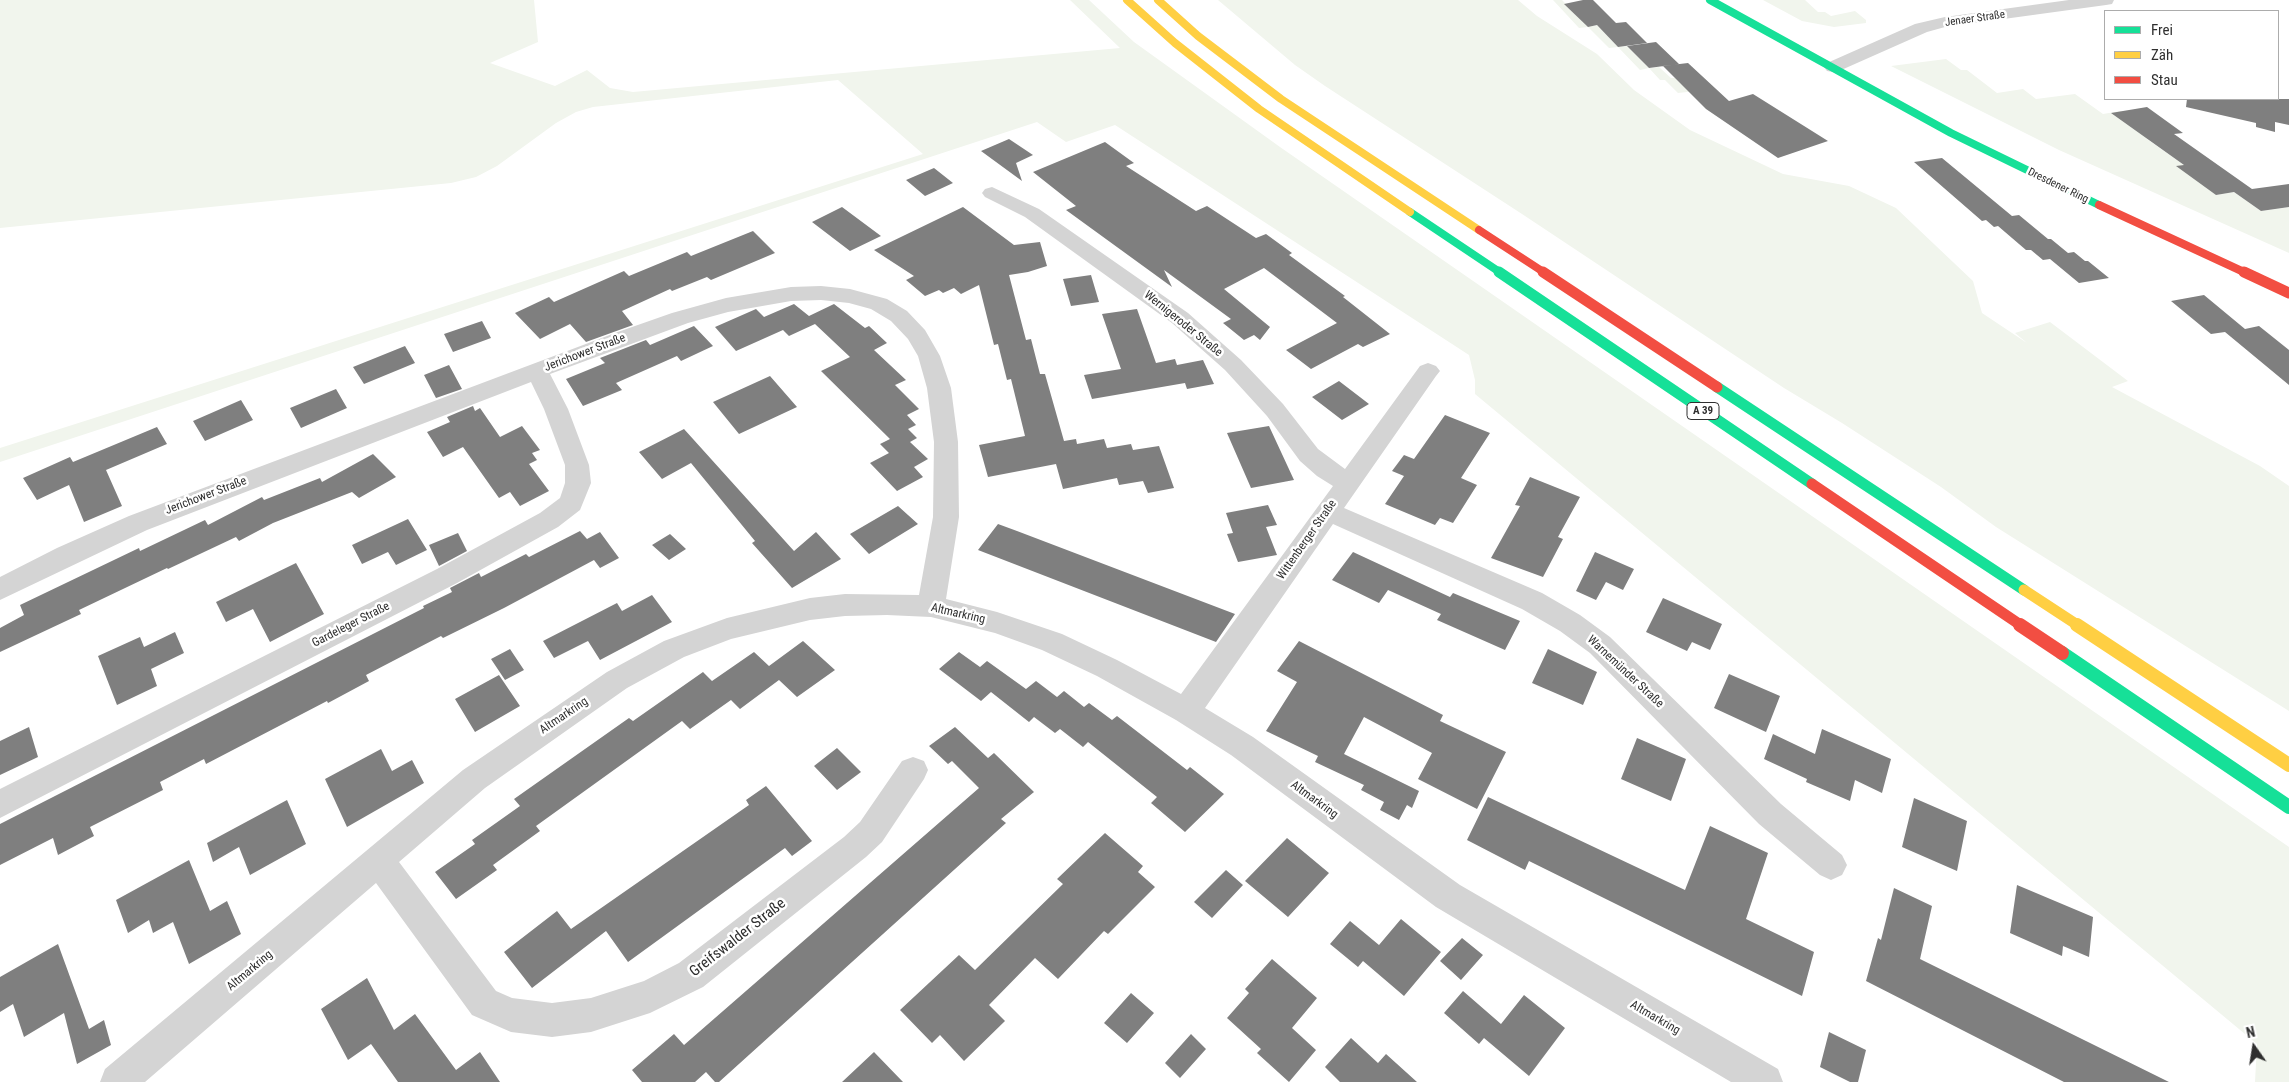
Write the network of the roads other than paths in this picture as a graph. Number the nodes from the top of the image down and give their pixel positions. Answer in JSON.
{"nodes":[{"id":1,"x":1128,"y":0,"type":"edge"},
{"id":2,"x":1158,"y":0,"type":"edge"},
{"id":3,"x":1710,"y":0,"type":"edge"},
{"id":4,"x":2106,"y":0,"type":"edge"},
{"id":5,"x":1847,"y":61,"type":"junction"},
{"id":6,"x":1962,"y":126,"type":"dead end"},
{"id":7,"x":992,"y":192,"type":"dead end"},
{"id":8,"x":2289,"y":286,"type":"edge"},
{"id":9,"x":2289,"y":293,"type":"edge"},
{"id":10,"x":538,"y":371,"type":"junction"},
{"id":11,"x":1428,"y":371,"type":"dead end"},
{"id":12,"x":1348,"y":483,"type":"junction"},
{"id":13,"x":1327,"y":510,"type":"junction"},
{"id":14,"x":0,"y":589,"type":"edge"},
{"id":15,"x":931,"y":606,"type":"junction"},
{"id":16,"x":1186,"y":710,"type":"junction"},
{"id":17,"x":2289,"y":765,"type":"edge"},
{"id":18,"x":913,"y":770,"type":"dead end"},
{"id":19,"x":0,"y":804,"type":"edge"},
{"id":20,"x":2289,"y":807,"type":"edge"},
{"id":21,"x":379,"y":862,"type":"junction"},
{"id":22,"x":1831,"y":865,"type":"dead end"},
{"id":23,"x":118,"y":1082,"type":"edge"},
{"id":24,"x":1765,"y":1082,"type":"edge"}],
"edges":[{"from":1,"to":20,"type":"main road","number":"A 39"},
{"from":2,"to":17,"type":"main road","number":"A 39"},
{"from":3,"to":5,"type":"main road","name":"Dresdener Ring"},
{"from":4,"to":5,"type":"street","name":"Jenaer Straße"},
{"from":5,"to":9,"type":"main road","name":"Dresdener Ring"},
{"from":6,"to":8,"type":"main road","name":"Dresdener Ring"},
{"from":7,"to":12,"type":"street","name":"Wernigeroder Straße"},
{"from":10,"to":14,"type":"street","name":"Jerichower Straße"},
{"from":10,"to":15,"type":"street","name":"Jerichower Straße"},
{"from":10,"to":19,"type":"street","name":"Gardeleger Straße"},
{"from":11,"to":12,"type":"street","name":"Wittenberger Straße"},
{"from":12,"to":13,"type":"street","name":"Wittenberger Straße"},
{"from":13,"to":16,"type":"street","name":"Wittenberger Straße"},
{"from":13,"to":22,"type":"street","name":"Warnemünder Straße"},
{"from":15,"to":16,"type":"street","name":"Altmarkring"},
{"from":15,"to":21,"type":"street","name":"Altmarkring"},
{"from":16,"to":24,"type":"street","name":"Altmarkring"},
{"from":18,"to":21,"type":"street","name":"Greifswalder Straße"},
{"from":21,"to":23,"type":"street","name":"Altmarkring"}]}
